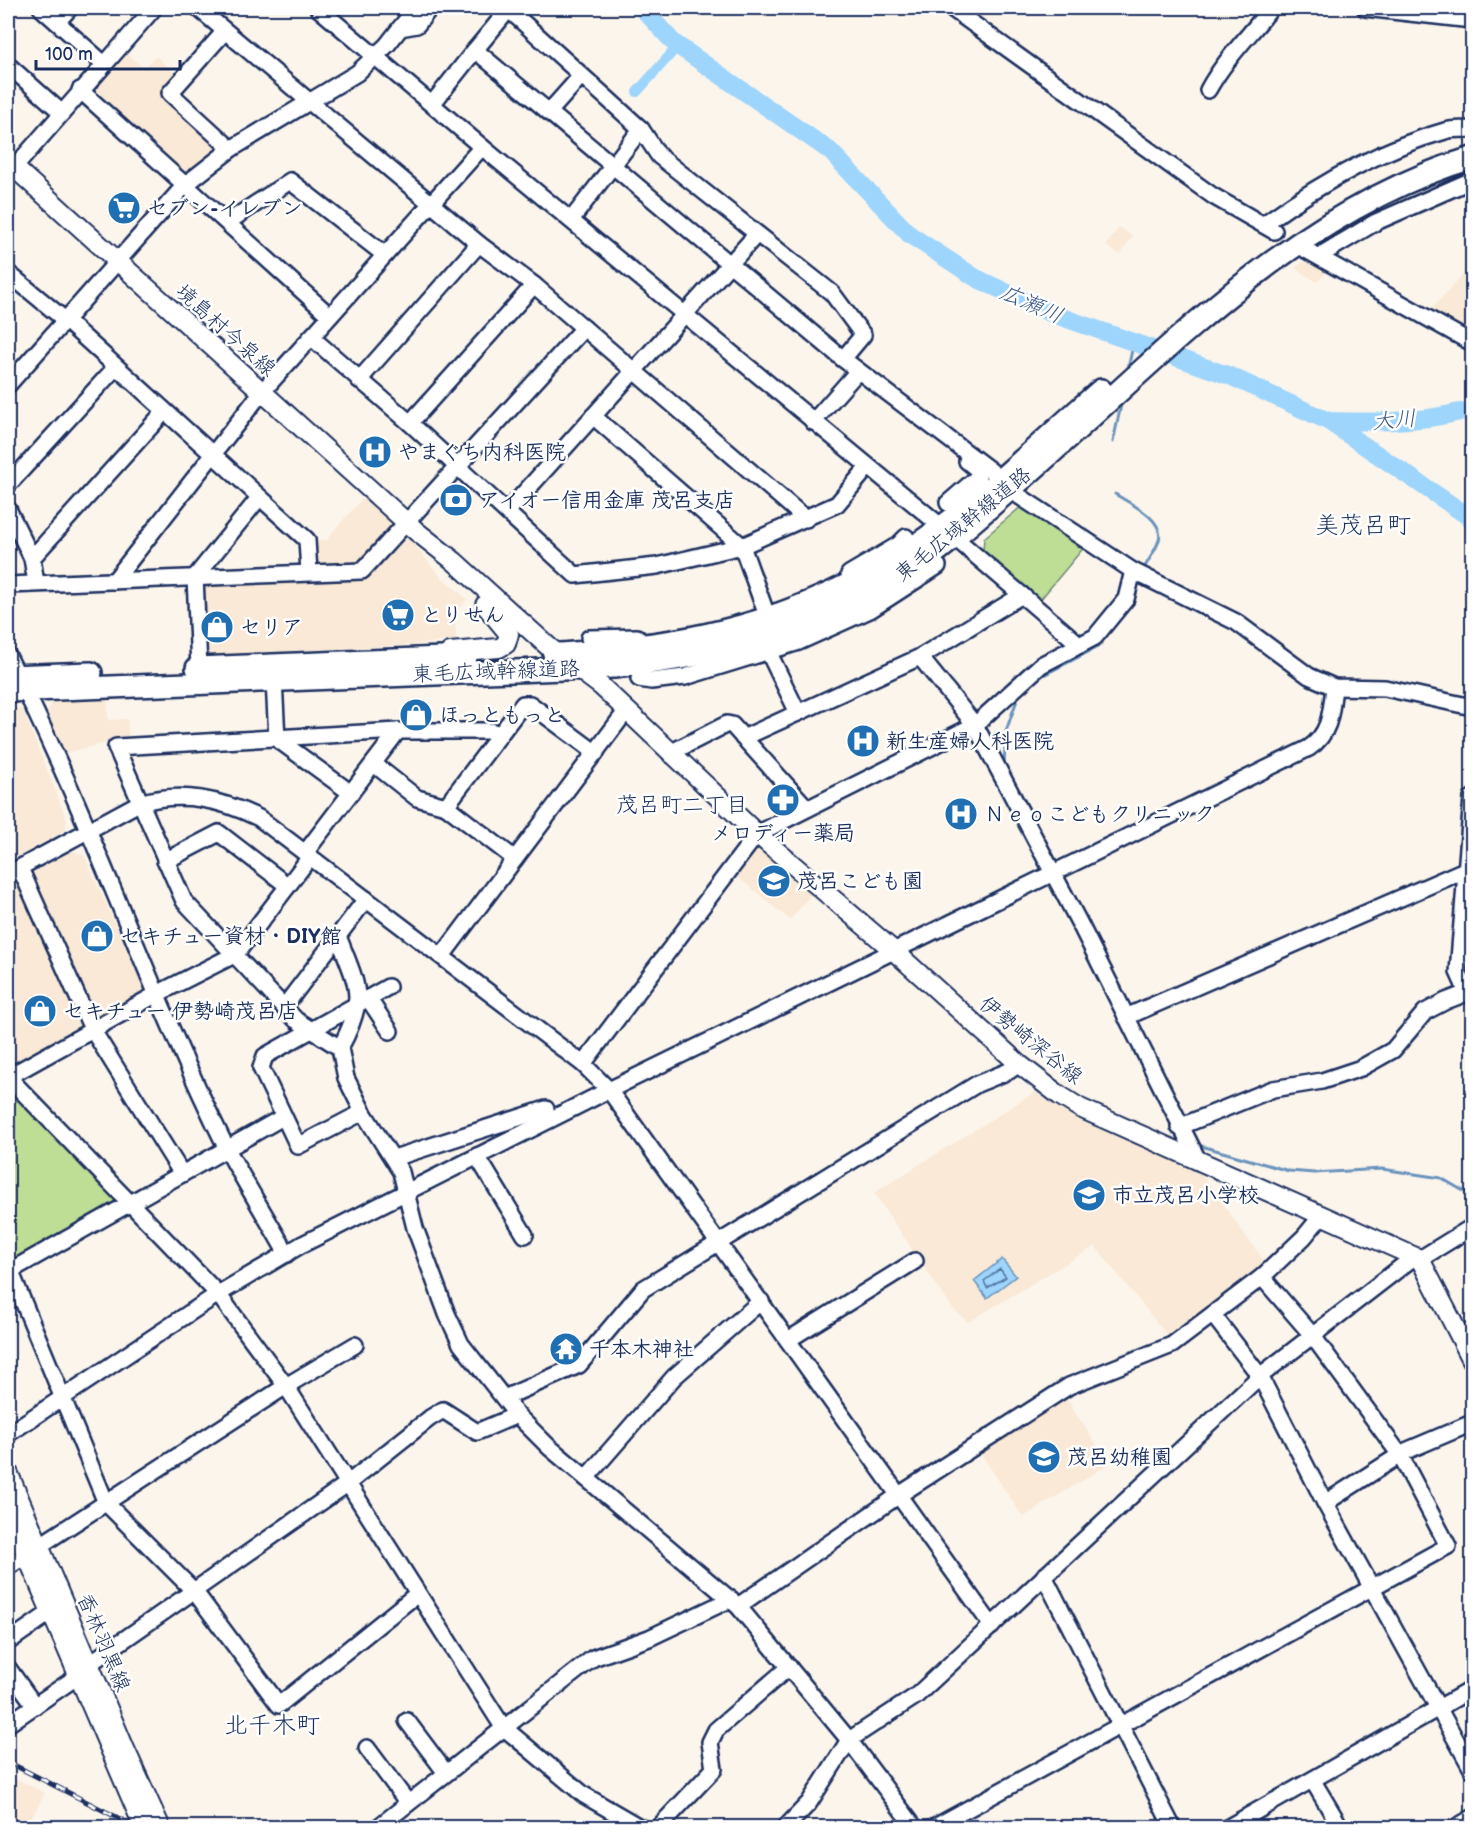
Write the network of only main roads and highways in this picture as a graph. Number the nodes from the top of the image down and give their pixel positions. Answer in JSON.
{"nodes":[{"id":1,"x":1473,"y":144,"type":"edge"},
{"id":2,"x":1473,"y":158,"type":"edge"},
{"id":3,"x":10,"y":168,"type":"edge"},
{"id":4,"x":1197,"y":315,"type":"junction"},
{"id":5,"x":412,"y":527,"type":"junction"},
{"id":6,"x":948,"y":532,"type":"junction"},
{"id":7,"x":473,"y":593,"type":"junction"},
{"id":8,"x":428,"y":659,"type":"junction"},
{"id":9,"x":561,"y":661,"type":"junction"},
{"id":10,"x":15,"y":683,"type":"edge"},
{"id":11,"x":671,"y":755,"type":"junction"},
{"id":12,"x":1473,"y":1360,"type":"edge"},
{"id":13,"x":8,"y":1472,"type":"edge"},
{"id":14,"x":8,"y":1512,"type":"edge"},
{"id":15,"x":33,"y":1551,"type":"junction"},
{"id":16,"x":84,"y":1670,"type":"junction"},
{"id":17,"x":144,"y":1827,"type":"edge"},
{"id":18,"x":161,"y":1827,"type":"edge"}],
"edges":[{"from":1,"to":4,"type":"highway","name":"東毛広域幹線道路"},
{"from":2,"to":4,"type":"highway","name":"東毛広域幹線道路"},
{"from":3,"to":5,"type":"main road","name":"境島村今泉線"},
{"from":4,"to":6,"type":"highway","name":"東毛広域幹線道路"},
{"from":5,"to":7,"type":"main road","name":"境島村今泉線"},
{"from":5,"to":9,"type":"main road","name":"境島村今泉線"},
{"from":6,"to":9,"type":"highway","name":"東毛広域幹線道路"},
{"from":6,"to":9,"type":"highway","name":"東毛広域幹線道路"},
{"from":7,"to":8,"type":"main road"},
{"from":7,"to":9,"type":"main road","name":"境島村今泉線"},
{"from":8,"to":9,"type":"highway","name":"東毛広域幹線道路"},
{"from":8,"to":10,"type":"highway","name":"東毛広域幹線道路"},
{"from":9,"to":10,"type":"highway","name":"東毛広域幹線道路"},
{"from":9,"to":11,"type":"main road","name":"伊勢崎深谷線"},
{"from":9,"to":11,"type":"main road","name":"伊勢崎深谷線"},
{"from":11,"to":12,"type":"main road","name":"伊勢崎深谷線"},
{"from":13,"to":15,"type":"main road","name":"香林羽黒線"},
{"from":14,"to":15,"type":"main road","name":"香林羽黒線"},
{"from":15,"to":16,"type":"main road","name":"香林羽黒線"},
{"from":15,"to":16,"type":"main road","name":"香林羽黒線"},
{"from":16,"to":17,"type":"main road","name":"香林羽黒線"},
{"from":16,"to":18,"type":"main road","name":"香林羽黒線"}]}
